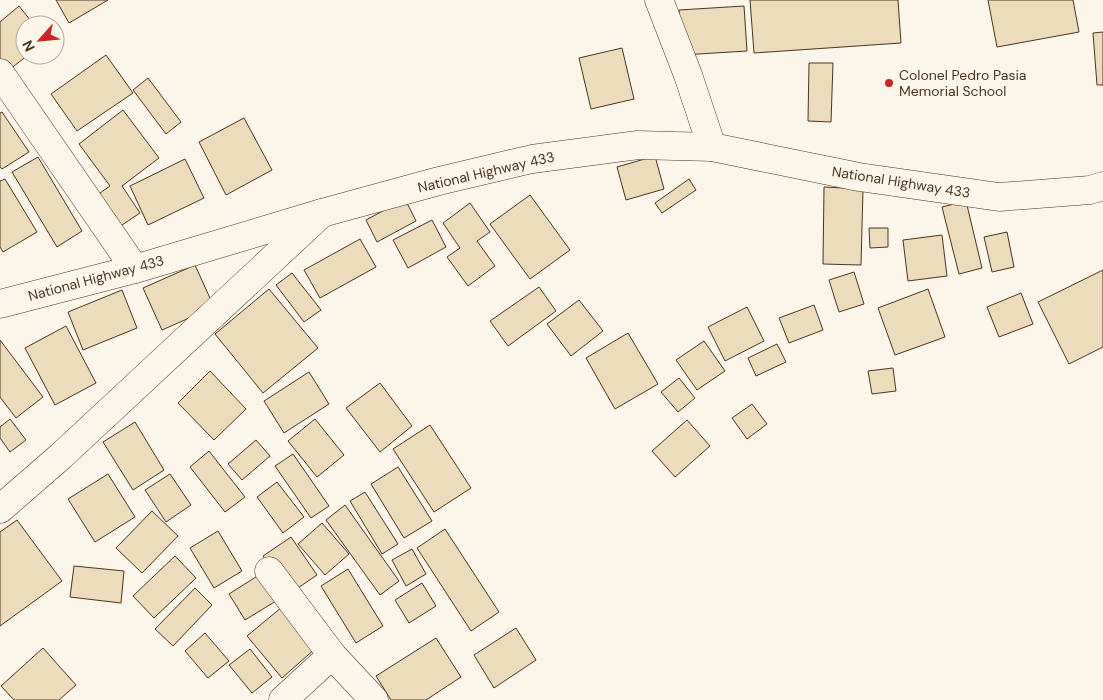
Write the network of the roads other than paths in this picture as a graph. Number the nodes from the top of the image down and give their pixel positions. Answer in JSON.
{"nodes":[{"id":1,"x":659,"y":0,"type":"edge"},
{"id":2,"x":0,"y":73,"type":"edge"},
{"id":3,"x":712,"y":148,"type":"junction"},
{"id":4,"x":1103,"y":186,"type":"edge"},
{"id":5,"x":322,"y":213,"type":"junction"},
{"id":6,"x":135,"y":269,"type":"junction"},
{"id":7,"x":0,"y":304,"type":"edge"},
{"id":8,"x":0,"y":509,"type":"edge"},
{"id":9,"x":269,"y":571,"type":"dead end"},
{"id":10,"x":332,"y":655,"type":"junction"},
{"id":11,"x":283,"y":700,"type":"edge"},
{"id":12,"x":374,"y":700,"type":"edge"}],
"edges":[{"from":1,"to":3,"type":"main road"},
{"from":2,"to":6,"type":"main road"},
{"from":3,"to":4,"type":"main road","name":"National Highway 433"},
{"from":3,"to":5,"type":"main road","name":"National Highway 433"},
{"from":5,"to":6,"type":"main road","name":"National Highway 433"},
{"from":5,"to":8,"type":"main road"},
{"from":6,"to":7,"type":"main road","name":"National Highway 433"},
{"from":9,"to":10,"type":"main road"},
{"from":10,"to":11,"type":"main road"},
{"from":10,"to":12,"type":"main road"}]}
